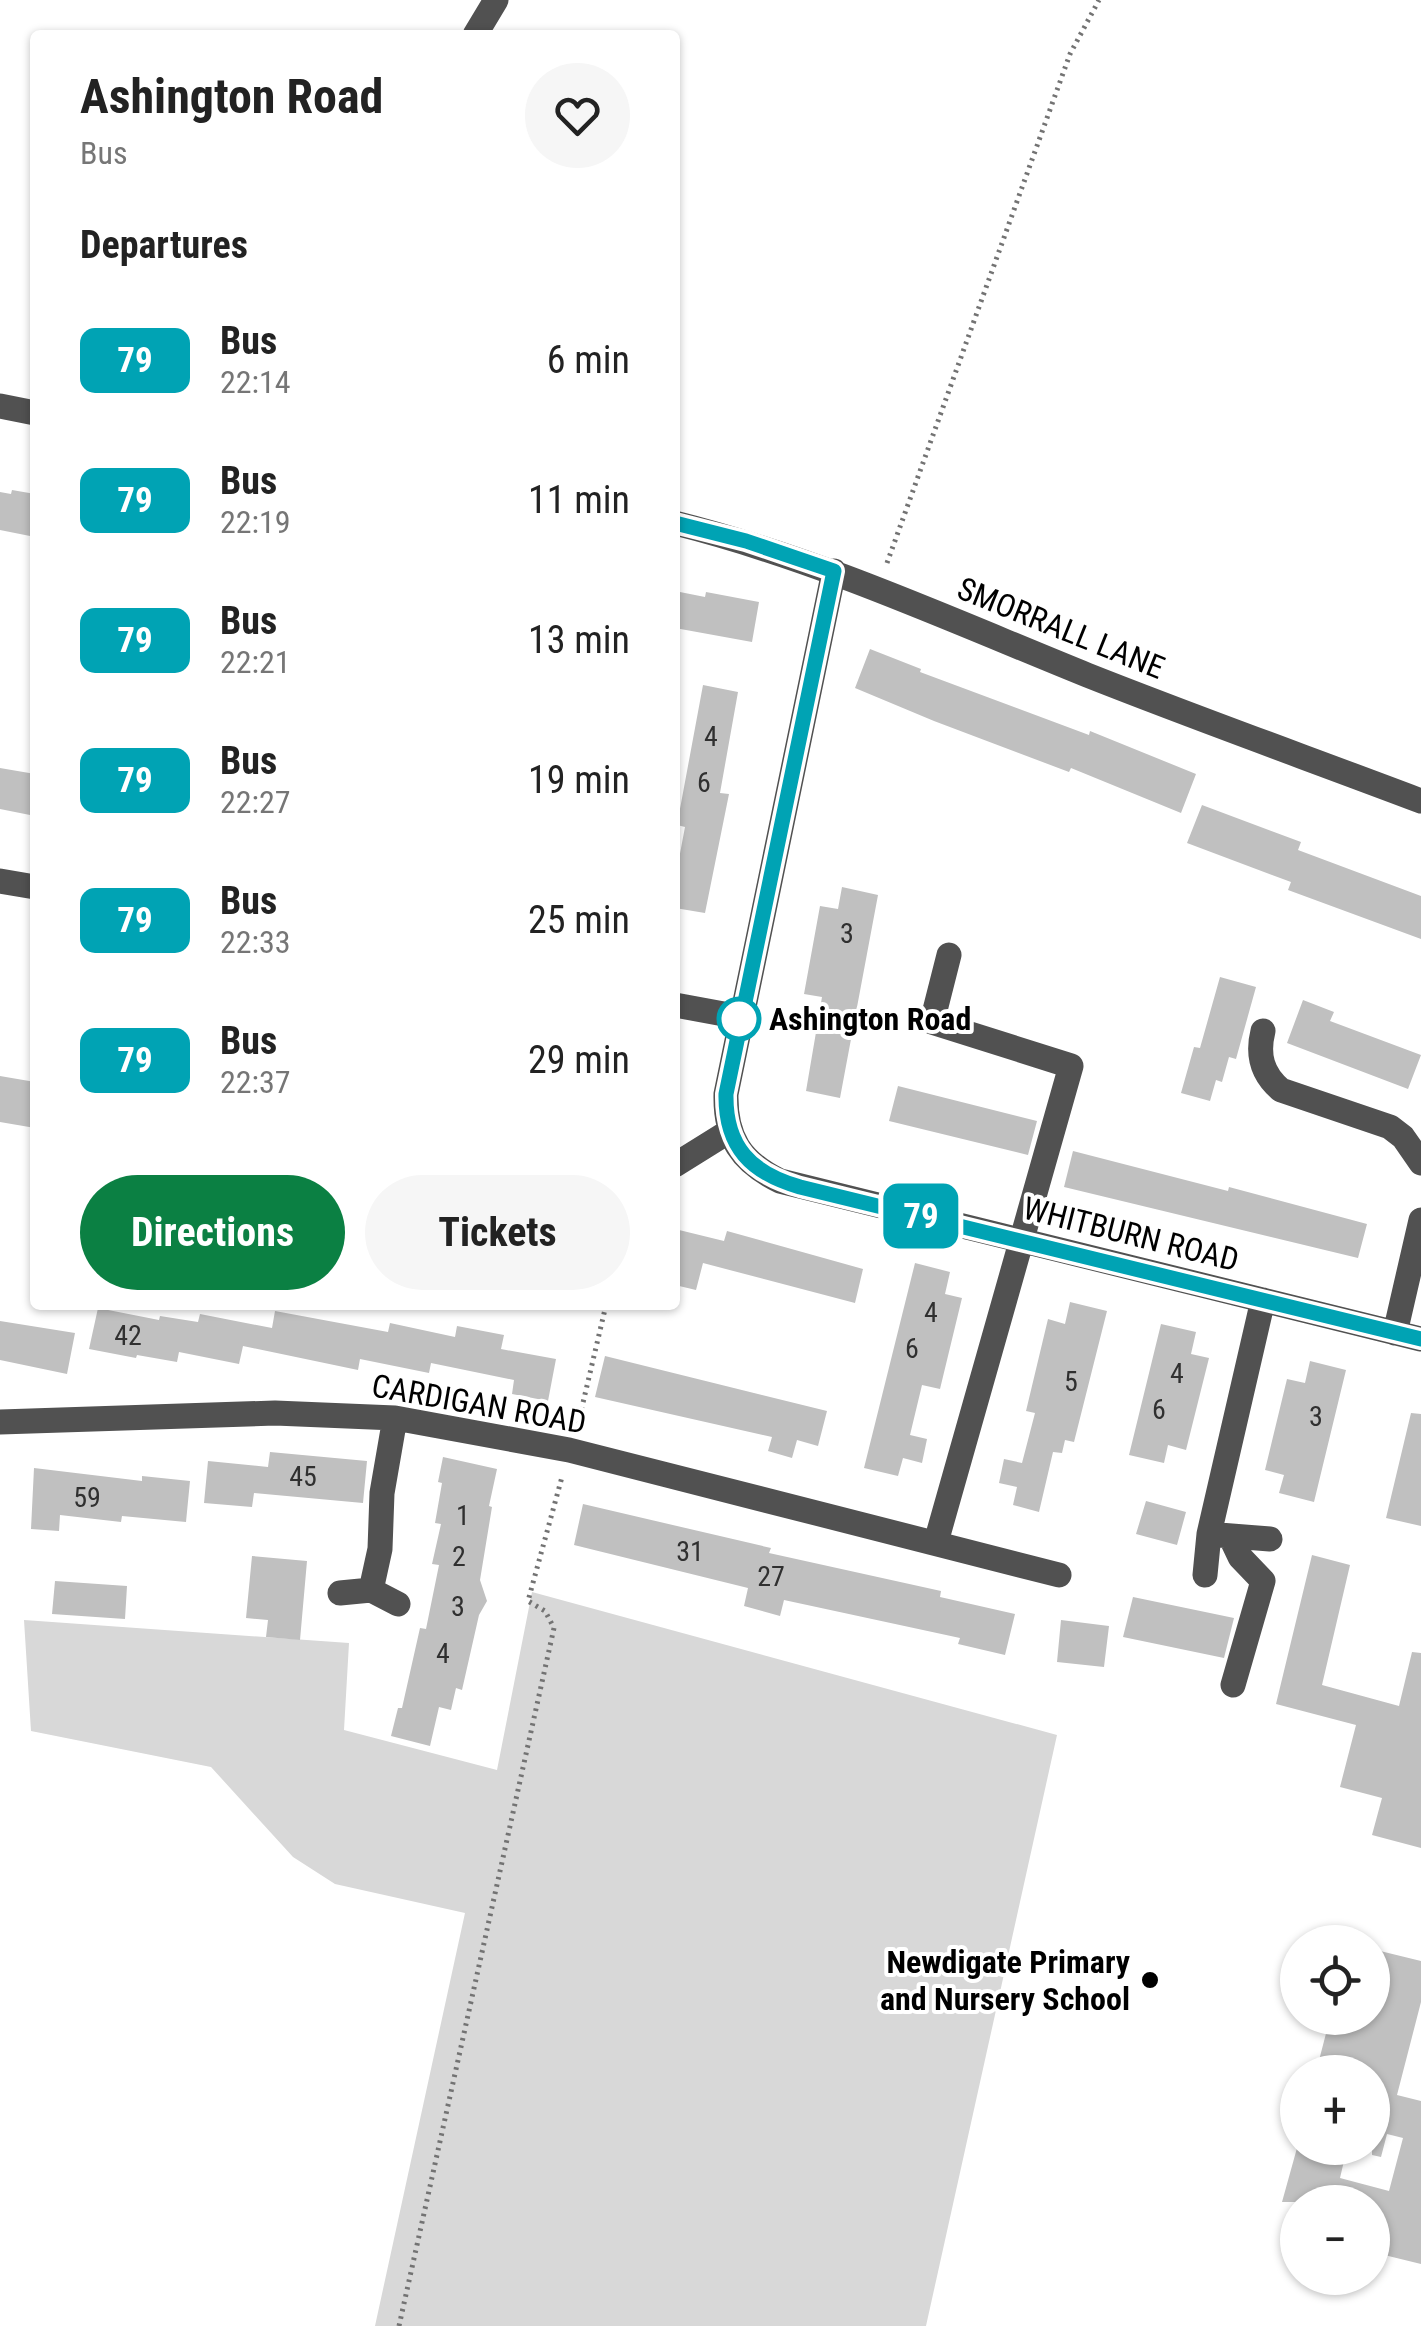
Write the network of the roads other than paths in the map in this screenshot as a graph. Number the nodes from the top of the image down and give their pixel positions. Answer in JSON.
{"nodes":[{"id":1,"x":496,"y":0,"type":"edge"},
{"id":2,"x":478,"y":30,"type":"edge"},
{"id":3,"x":0,"y":406,"type":"edge"},
{"id":4,"x":30,"y":413,"type":"edge"},
{"id":5,"x":680,"y":524,"type":"edge"},
{"id":6,"x":834,"y":571,"type":"junction"},
{"id":7,"x":1421,"y":801,"type":"edge"},
{"id":8,"x":0,"y":881,"type":"edge"},
{"id":9,"x":30,"y":886,"type":"edge"},
{"id":10,"x":949,"y":956,"type":"dead end"},
{"id":11,"x":680,"y":1006,"type":"edge"},
{"id":12,"x":740,"y":1016,"type":"junction"},
{"id":13,"x":1263,"y":1031,"type":"dead end"},
{"id":14,"x":728,"y":1132,"type":"junction"},
{"id":15,"x":680,"y":1162,"type":"edge"},
{"id":16,"x":1421,"y":1163,"type":"edge"},
{"id":17,"x":1421,"y":1220,"type":"edge"},
{"id":18,"x":1020,"y":1240,"type":"junction"},
{"id":19,"x":1262,"y":1300,"type":"junction"},
{"id":20,"x":1395,"y":1332,"type":"junction"},
{"id":21,"x":1421,"y":1339,"type":"edge"},
{"id":22,"x":395,"y":1418,"type":"junction"},
{"id":23,"x":0,"y":1422,"type":"edge"},
{"id":24,"x":1219,"y":1535,"type":"junction"},
{"id":25,"x":1270,"y":1538,"type":"dead end"},
{"id":26,"x":936,"y":1542,"type":"junction"},
{"id":27,"x":1059,"y":1575,"type":"dead end"},
{"id":28,"x":1205,"y":1576,"type":"dead end"},
{"id":29,"x":371,"y":1590,"type":"junction"},
{"id":30,"x":340,"y":1593,"type":"dead end"},
{"id":31,"x":398,"y":1604,"type":"dead end"},
{"id":32,"x":1233,"y":1685,"type":"dead end"}],
"edges":[{"from":1,"to":2,"type":"street"},
{"from":3,"to":4,"type":"street"},
{"from":5,"to":6,"type":"street","name":"SMORRALL LANE"},
{"from":6,"to":7,"type":"street","name":"SMORRALL LANE"},
{"from":6,"to":12,"type":"street"},
{"from":8,"to":9,"type":"street"},
{"from":10,"to":18,"type":"street"},
{"from":11,"to":12,"type":"street"},
{"from":12,"to":14,"type":"street"},
{"from":13,"to":16,"type":"street"},
{"from":14,"to":15,"type":"street"},
{"from":14,"to":18,"type":"street","name":"WHITBURN ROAD"},
{"from":17,"to":20,"type":"street"},
{"from":18,"to":19,"type":"street","name":"WHITBURN ROAD"},
{"from":18,"to":26,"type":"street"},
{"from":19,"to":20,"type":"street","name":"WHITBURN ROAD"},
{"from":19,"to":24,"type":"street"},
{"from":20,"to":21,"type":"street","name":"WHITBURN ROAD"},
{"from":22,"to":23,"type":"street","name":"CARDIGAN ROAD"},
{"from":22,"to":26,"type":"street","name":"CARDIGAN ROAD"},
{"from":22,"to":29,"type":"street"},
{"from":24,"to":25,"type":"street"},
{"from":24,"to":28,"type":"street"},
{"from":24,"to":32,"type":"street"},
{"from":26,"to":27,"type":"street","name":"CARDIGAN ROAD"},
{"from":29,"to":30,"type":"street"},
{"from":29,"to":31,"type":"street"}]}
